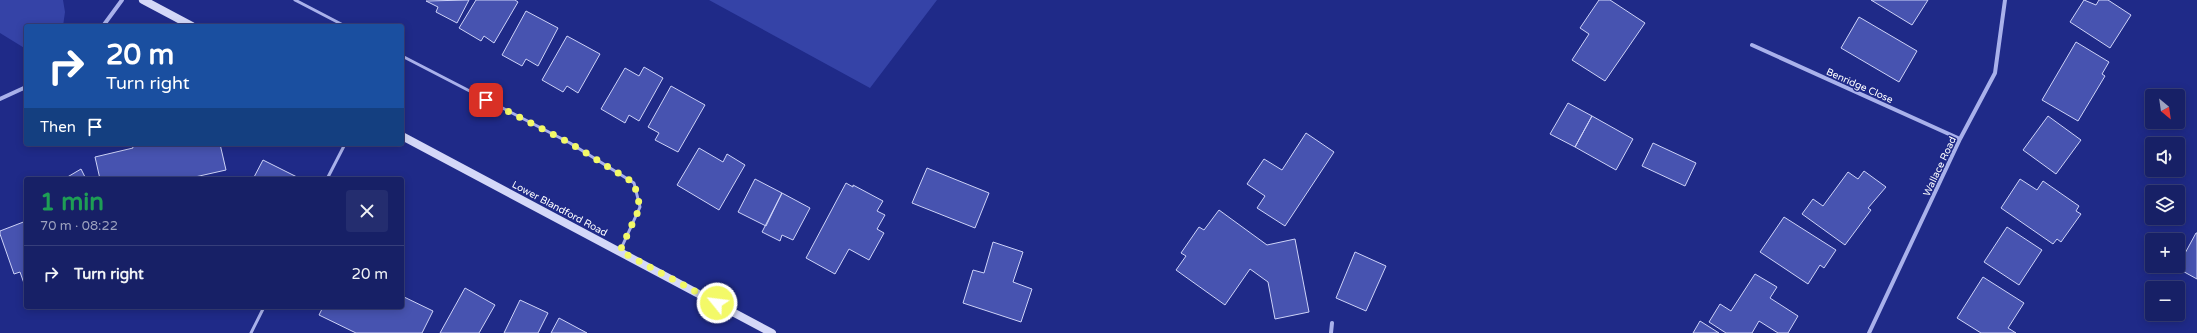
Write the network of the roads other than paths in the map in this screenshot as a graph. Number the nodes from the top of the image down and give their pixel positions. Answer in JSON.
{"nodes":[{"id":1,"x":122,"y":0,"type":"edge"},
{"id":2,"x":143,"y":0,"type":"edge"},
{"id":3,"x":295,"y":0,"type":"edge"},
{"id":4,"x":2006,"y":0,"type":"edge"},
{"id":5,"x":104,"y":24,"type":"edge"},
{"id":6,"x":188,"y":24,"type":"edge"},
{"id":7,"x":340,"y":24,"type":"edge"},
{"id":8,"x":1752,"y":45,"type":"dead end"},
{"id":9,"x":404,"y":57,"type":"edge"},
{"id":10,"x":24,"y":88,"type":"edge"},
{"id":11,"x":0,"y":98,"type":"edge"},
{"id":12,"x":404,"y":137,"type":"edge"},
{"id":13,"x":1960,"y":140,"type":"junction"},
{"id":14,"x":344,"y":146,"type":"edge"},
{"id":15,"x":328,"y":177,"type":"edge"},
{"id":16,"x":620,"y":251,"type":"junction"},
{"id":17,"x":263,"y":309,"type":"edge"},
{"id":18,"x":1332,"y":323,"type":"dead end"},
{"id":19,"x":252,"y":333,"type":"edge"},
{"id":20,"x":772,"y":333,"type":"edge"},
{"id":21,"x":1332,"y":333,"type":"edge"},
{"id":22,"x":1869,"y":333,"type":"edge"}],
"edges":[{"from":1,"to":5,"type":"street"},
{"from":2,"to":6,"type":"main road"},
{"from":3,"to":7,"type":"lane"},
{"from":4,"to":13,"type":"street","name":"Wallace Road"},
{"from":8,"to":13,"type":"street","name":"Benridge Close"},
{"from":9,"to":16,"type":"lane"},
{"from":10,"to":11,"type":"street"},
{"from":12,"to":16,"type":"main road","name":"Lower Blandford Road"},
{"from":13,"to":22,"type":"street","name":"Wallace Road"},
{"from":14,"to":15,"type":"lane"},
{"from":16,"to":20,"type":"main road","name":"Lower Blandford Road"},
{"from":17,"to":19,"type":"lane"},
{"from":18,"to":21,"type":"street"}]}
